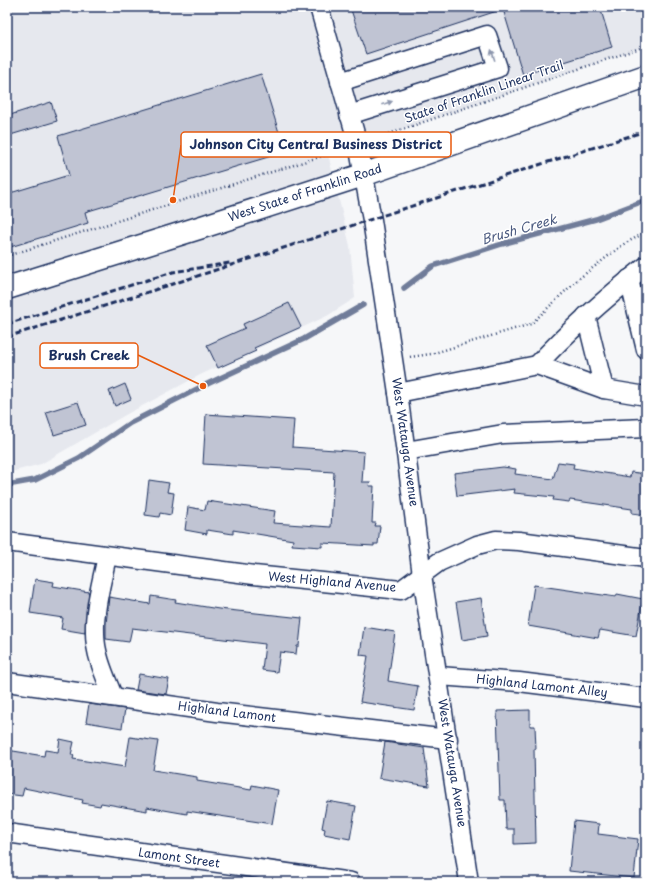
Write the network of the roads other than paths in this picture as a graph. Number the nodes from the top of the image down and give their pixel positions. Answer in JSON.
{"nodes":[{"id":1,"x":319,"y":7,"type":"edge"},
{"id":2,"x":646,"y":76,"type":"edge"},
{"id":3,"x":340,"y":82,"type":"junction"},
{"id":4,"x":350,"y":115,"type":"junction"},
{"id":5,"x":362,"y":174,"type":"junction"},
{"id":6,"x":646,"y":266,"type":"edge"},
{"id":7,"x":629,"y":279,"type":"junction"},
{"id":8,"x":7,"y":288,"type":"edge"},
{"id":9,"x":586,"y":316,"type":"junction"},
{"id":10,"x":646,"y":350,"type":"edge"},
{"id":11,"x":537,"y":365,"type":"junction"},
{"id":12,"x":604,"y":389,"type":"junction"},
{"id":13,"x":398,"y":393,"type":"junction"},
{"id":14,"x":646,"y":396,"type":"edge"},
{"id":15,"x":646,"y":428,"type":"edge"},
{"id":16,"x":406,"y":450,"type":"junction"},
{"id":17,"x":7,"y":542,"type":"edge"},
{"id":18,"x":107,"y":556,"type":"junction"},
{"id":19,"x":646,"y":558,"type":"edge"},
{"id":20,"x":422,"y":575,"type":"junction"},
{"id":21,"x":439,"y":676,"type":"junction"},
{"id":22,"x":7,"y":682,"type":"edge"},
{"id":23,"x":113,"y":696,"type":"junction"},
{"id":24,"x":646,"y":698,"type":"edge"},
{"id":25,"x":448,"y":739,"type":"junction"},
{"id":26,"x":7,"y":833,"type":"edge"},
{"id":27,"x":351,"y":882,"type":"edge"},
{"id":28,"x":469,"y":882,"type":"edge"}],
"edges":[{"from":1,"to":3,"type":"street","name":"West Watauga Avenue"},
{"from":2,"to":5,"type":"main road","name":"West State of Franklin Road"},
{"from":3,"to":4,"type":"street","name":"West Watauga Avenue"},
{"from":4,"to":3,"type":"street","one_way":true},
{"from":4,"to":5,"type":"street","name":"West Watauga Avenue"},
{"from":5,"to":8,"type":"main road","name":"West State of Franklin Road"},
{"from":5,"to":13,"type":"street","name":"West Watauga Avenue"},
{"from":6,"to":7,"type":"street"},
{"from":7,"to":9,"type":"street"},
{"from":7,"to":10,"type":"street"},
{"from":9,"to":11,"type":"street"},
{"from":9,"to":12,"type":"street"},
{"from":11,"to":12,"type":"street"},
{"from":11,"to":13,"type":"street"},
{"from":12,"to":14,"type":"street"},
{"from":13,"to":16,"type":"street","name":"West Watauga Avenue"},
{"from":15,"to":16,"type":"street"},
{"from":16,"to":20,"type":"street","name":"West Watauga Avenue"},
{"from":17,"to":18,"type":"street","name":"West Highland Avenue"},
{"from":18,"to":20,"type":"street","name":"West Highland Avenue"},
{"from":18,"to":23,"type":"street"},
{"from":19,"to":20,"type":"street","name":"West Highland Avenue"},
{"from":20,"to":21,"type":"street","name":"West Watauga Avenue"},
{"from":21,"to":24,"type":"street","name":"Highland Lamont Alley"},
{"from":21,"to":25,"type":"street","name":"West Watauga Avenue"},
{"from":22,"to":23,"type":"street","name":"Highland Lamont"},
{"from":23,"to":25,"type":"street","name":"Highland Lamont"},
{"from":25,"to":28,"type":"street","name":"West Watauga Avenue"},
{"from":26,"to":27,"type":"street","name":"Lamont Street"}]}
